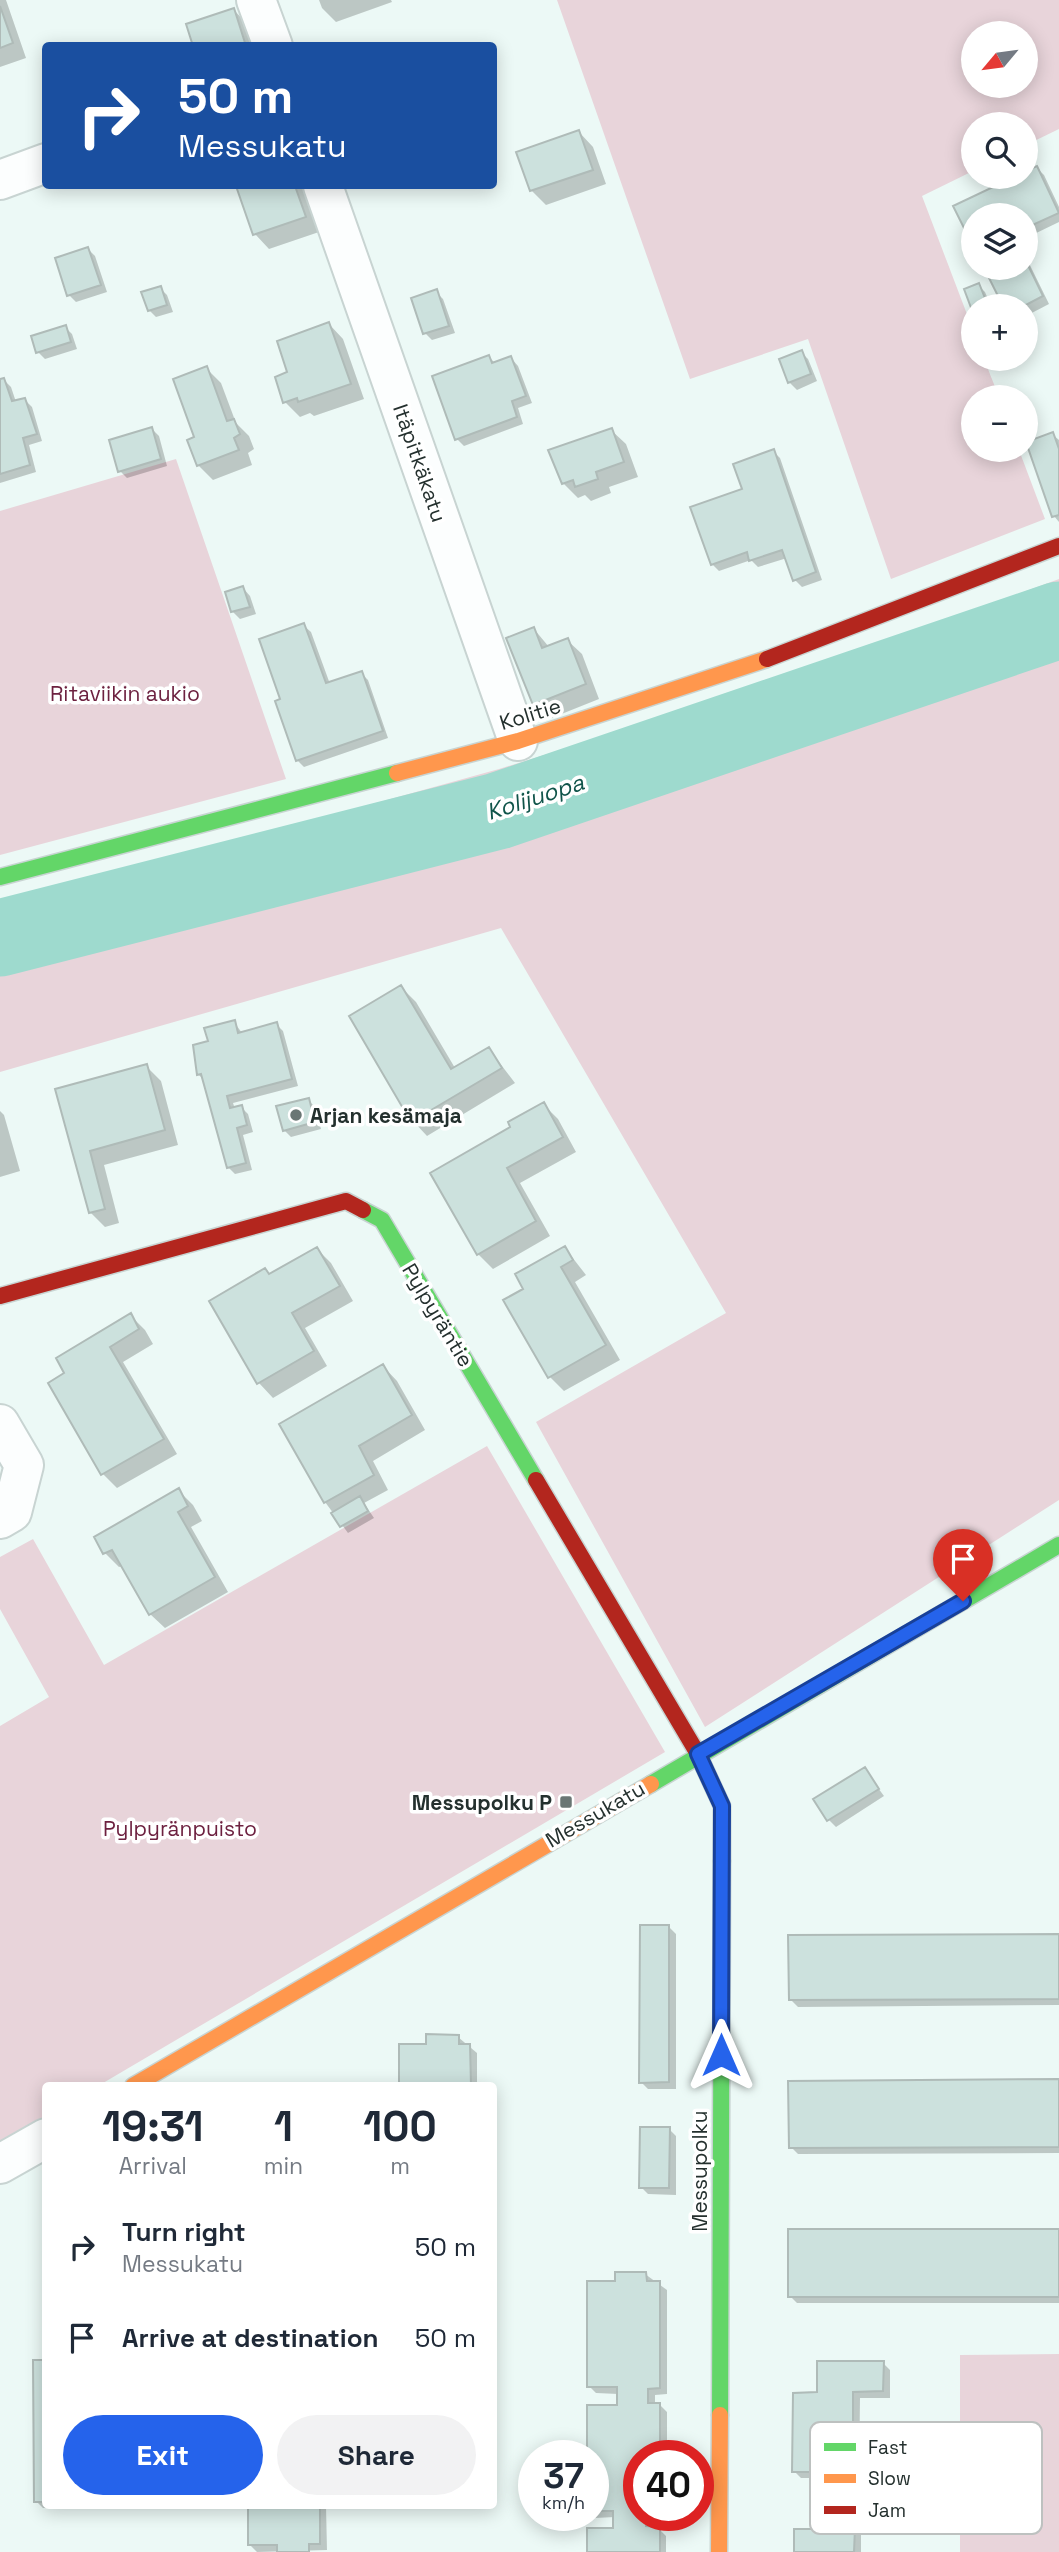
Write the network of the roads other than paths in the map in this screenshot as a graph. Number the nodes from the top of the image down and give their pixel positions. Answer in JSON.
{"nodes":[{"id":1,"x":256,"y":0,"type":"edge"},
{"id":2,"x":272,"y":42,"type":"edge"},
{"id":3,"x":42,"y":164,"type":"edge"},
{"id":4,"x":0,"y":180,"type":"edge"},
{"id":5,"x":324,"y":189,"type":"edge"},
{"id":6,"x":1059,"y":546,"type":"edge"},
{"id":7,"x":518,"y":741,"type":"junction"},
{"id":8,"x":0,"y":877,"type":"edge"},
{"id":9,"x":0,"y":1296,"type":"edge"},
{"id":10,"x":0,"y":1423,"type":"edge"},
{"id":11,"x":0,"y":1519,"type":"edge"},
{"id":12,"x":1059,"y":1545,"type":"edge"},
{"id":13,"x":698,"y":1754,"type":"junction"},
{"id":14,"x":140,"y":2082,"type":"edge"},
{"id":15,"x":42,"y":2140,"type":"edge"},
{"id":16,"x":0,"y":2164,"type":"edge"},
{"id":17,"x":719,"y":2552,"type":"edge"}],
"edges":[{"from":1,"to":2,"type":"street"},
{"from":3,"to":4,"type":"street"},
{"from":5,"to":7,"type":"street","name":"Itäpitkäkatu"},
{"from":6,"to":7,"type":"street","name":"Kolitie"},
{"from":7,"to":8,"type":"street","name":"Kolitie"},
{"from":9,"to":13,"type":"street","name":"Pylpyräntie"},
{"from":10,"to":11,"type":"street"},
{"from":12,"to":13,"type":"street","name":"Messukatu"},
{"from":13,"to":14,"type":"street","name":"Messukatu"},
{"from":13,"to":17,"type":"street","name":"Messupolku"},
{"from":15,"to":16,"type":"street"}]}
